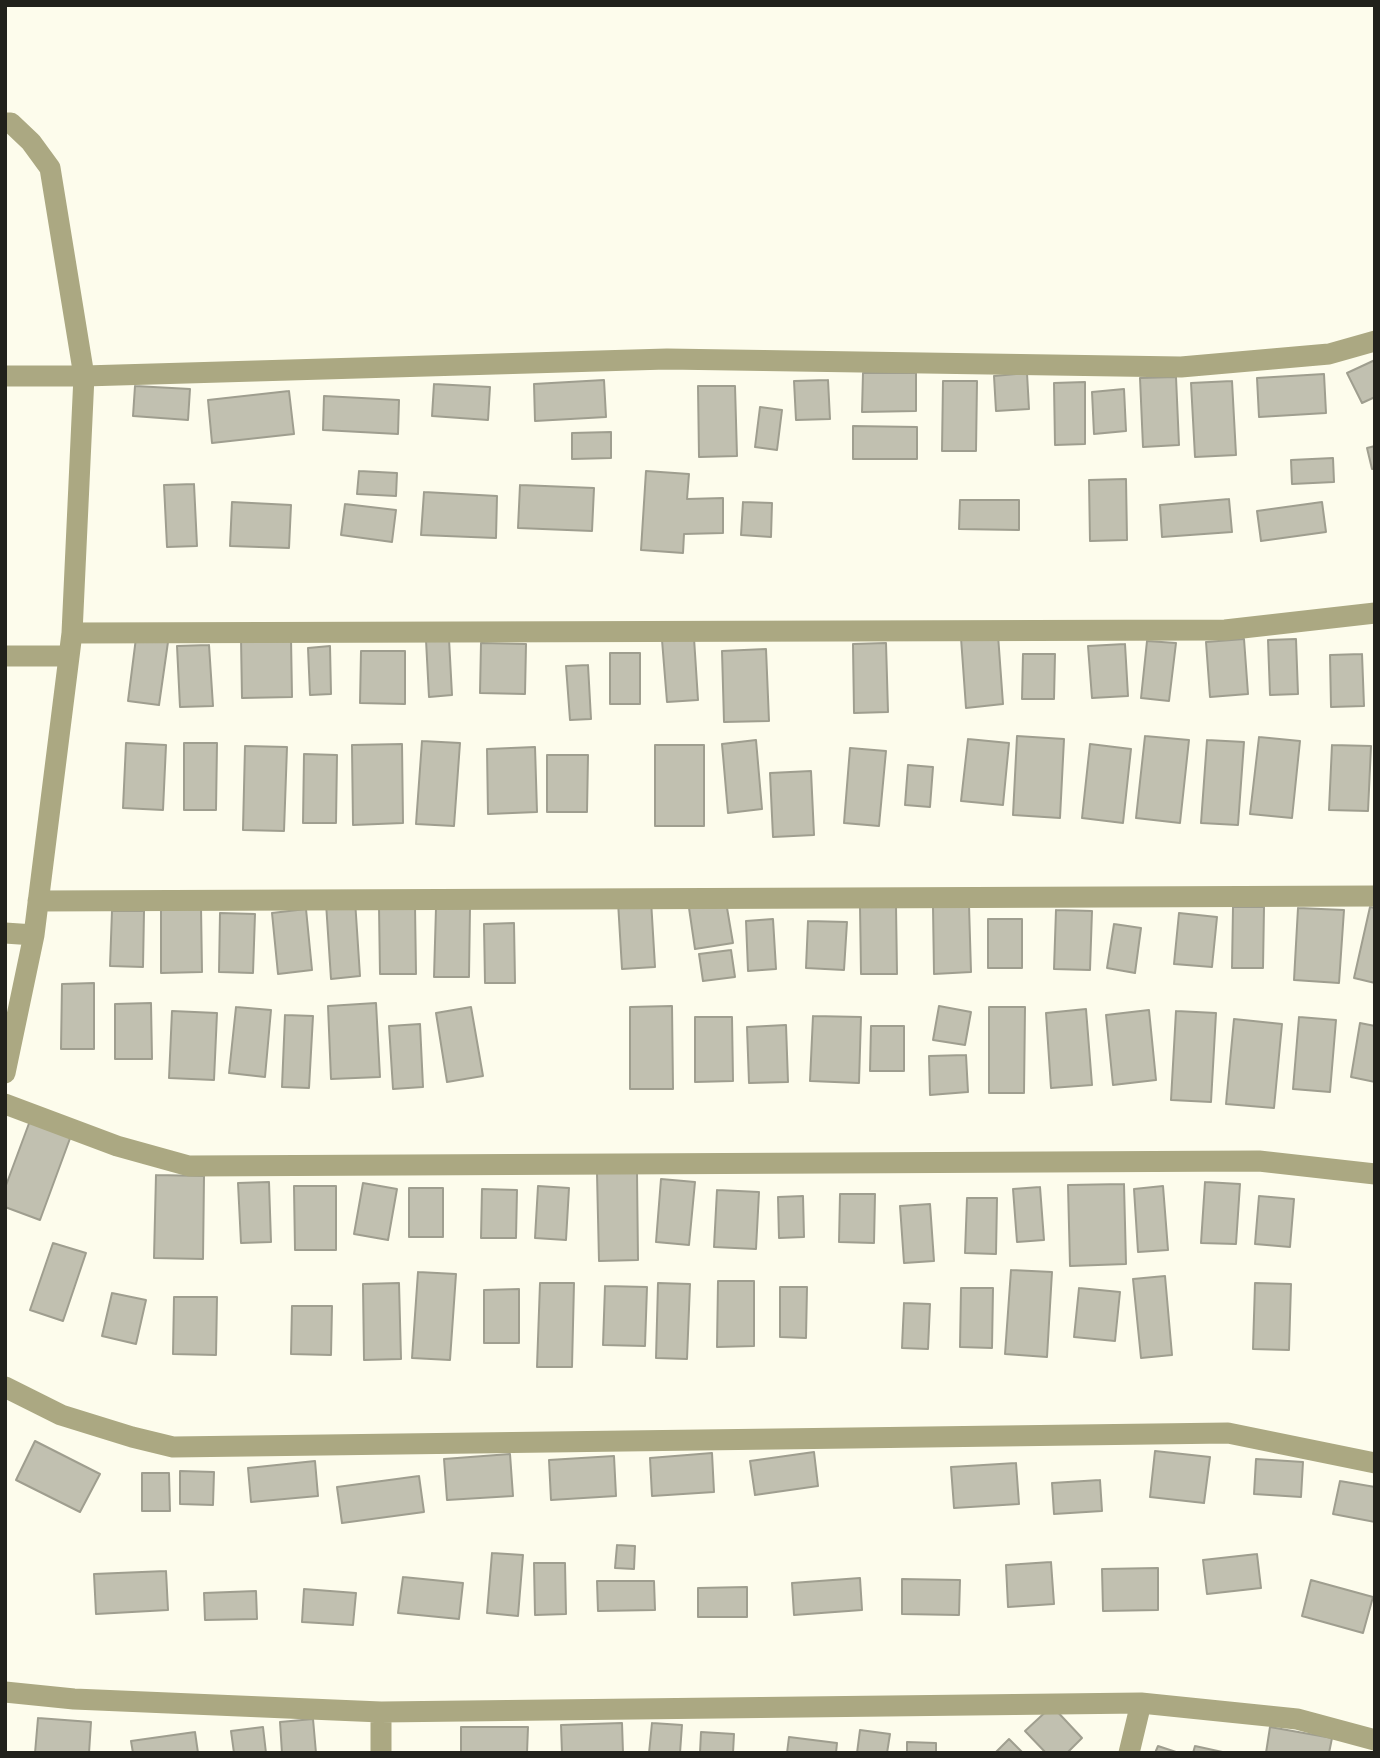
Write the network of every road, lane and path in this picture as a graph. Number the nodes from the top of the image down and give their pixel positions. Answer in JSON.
{"nodes":[{"id":1,"x":5,"y":123,"type":"edge"},
{"id":2,"x":1375,"y":341,"type":"edge"},
{"id":3,"x":5,"y":376,"type":"edge"},
{"id":4,"x":84,"y":376,"type":"junction"},
{"id":5,"x":1375,"y":613,"type":"edge"},
{"id":6,"x":72,"y":633,"type":"junction"},
{"id":7,"x":5,"y":656,"type":"edge"},
{"id":8,"x":68,"y":656,"type":"junction"},
{"id":9,"x":1375,"y":896,"type":"edge"},
{"id":10,"x":38,"y":901,"type":"junction"},
{"id":11,"x":5,"y":933,"type":"edge"},
{"id":12,"x":34,"y":935,"type":"junction"},
{"id":13,"x":5,"y":1073,"type":"edge"},
{"id":14,"x":5,"y":1104,"type":"edge"},
{"id":15,"x":1375,"y":1174,"type":"edge"},
{"id":16,"x":5,"y":1387,"type":"edge"},
{"id":17,"x":1375,"y":1463,"type":"edge"},
{"id":18,"x":5,"y":1692,"type":"edge"},
{"id":19,"x":1141,"y":1703,"type":"junction"},
{"id":20,"x":381,"y":1712,"type":"junction"},
{"id":21,"x":1375,"y":1741,"type":"edge"},
{"id":22,"x":382,"y":1753,"type":"edge"},
{"id":23,"x":1129,"y":1753,"type":"edge"}],
"edges":[{"from":1,"to":4,"type":"street"},
{"from":2,"to":4,"type":"street"},
{"from":3,"to":4,"type":"street"},
{"from":4,"to":6,"type":"street"},
{"from":5,"to":6,"type":"street"},
{"from":6,"to":8,"type":"street"},
{"from":7,"to":8,"type":"street"},
{"from":8,"to":10,"type":"street"},
{"from":9,"to":10,"type":"street"},
{"from":10,"to":12,"type":"street"},
{"from":11,"to":12,"type":"street"},
{"from":12,"to":13,"type":"street"},
{"from":14,"to":15,"type":"street"},
{"from":16,"to":17,"type":"street"},
{"from":18,"to":20,"type":"street"},
{"from":19,"to":20,"type":"street"},
{"from":19,"to":21,"type":"street"},
{"from":19,"to":23,"type":"street"},
{"from":20,"to":22,"type":"street"}]}
